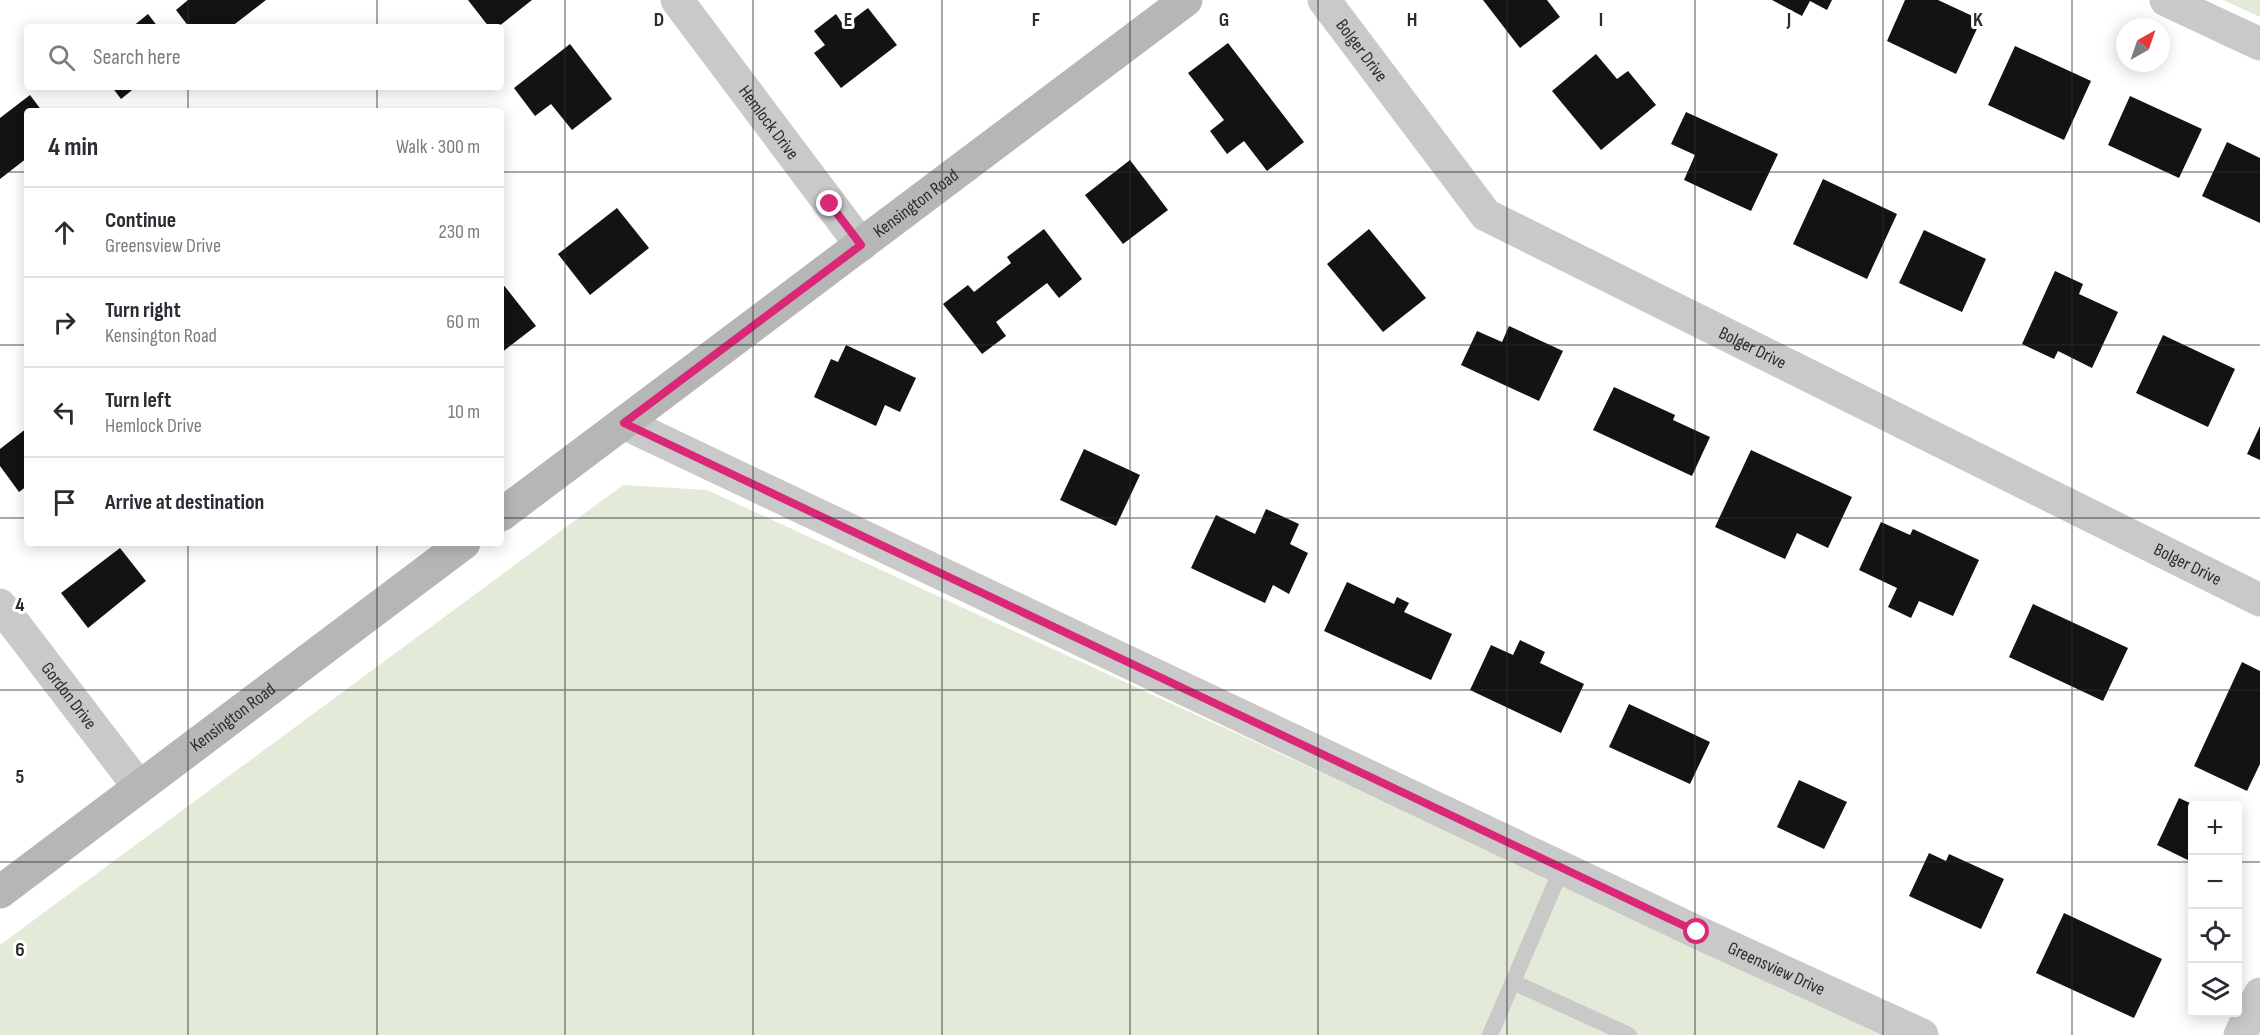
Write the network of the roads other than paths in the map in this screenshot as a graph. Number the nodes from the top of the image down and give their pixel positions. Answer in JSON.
{"nodes":[{"id":1,"x":677,"y":0,"type":"edge"},
{"id":2,"x":1186,"y":0,"type":"edge"},
{"id":3,"x":1324,"y":0,"type":"edge"},
{"id":4,"x":2166,"y":0,"type":"edge"},
{"id":5,"x":2260,"y":44,"type":"edge"},
{"id":6,"x":861,"y":245,"type":"junction"},
{"id":7,"x":624,"y":423,"type":"junction"},
{"id":8,"x":504,"y":513,"type":"edge"},
{"id":9,"x":460,"y":546,"type":"edge"},
{"id":10,"x":2260,"y":600,"type":"edge"},
{"id":11,"x":0,"y":605,"type":"edge"},
{"id":12,"x":139,"y":787,"type":"junction"},
{"id":13,"x":1562,"y":868,"type":"junction"},
{"id":14,"x":0,"y":891,"type":"edge"},
{"id":15,"x":1513,"y":982,"type":"junction"},
{"id":16,"x":2260,"y":994,"type":"edge"},
{"id":17,"x":1490,"y":1035,"type":"edge"},
{"id":18,"x":1629,"y":1035,"type":"edge"},
{"id":19,"x":1922,"y":1035,"type":"edge"},
{"id":20,"x":2240,"y":1035,"type":"edge"}],
"edges":[{"from":1,"to":6,"type":"street","name":"Hemlock Drive"},
{"from":2,"to":6,"type":"street","name":"Kensington Road"},
{"from":3,"to":10,"type":"street","name":"Bolger Drive"},
{"from":4,"to":5,"type":"street"},
{"from":6,"to":7,"type":"street","name":"Kensington Road"},
{"from":7,"to":8,"type":"street","name":"Kensington Road"},
{"from":7,"to":13,"type":"street","name":"Greensview Drive"},
{"from":9,"to":12,"type":"street","name":"Kensington Road"},
{"from":11,"to":12,"type":"street","name":"Gordon Drive"},
{"from":12,"to":14,"type":"street","name":"Kensington Road"},
{"from":13,"to":15,"type":"lane"},
{"from":13,"to":19,"type":"street","name":"Greensview Drive"},
{"from":15,"to":17,"type":"lane"},
{"from":15,"to":18,"type":"lane"},
{"from":16,"to":20,"type":"street"}]}
